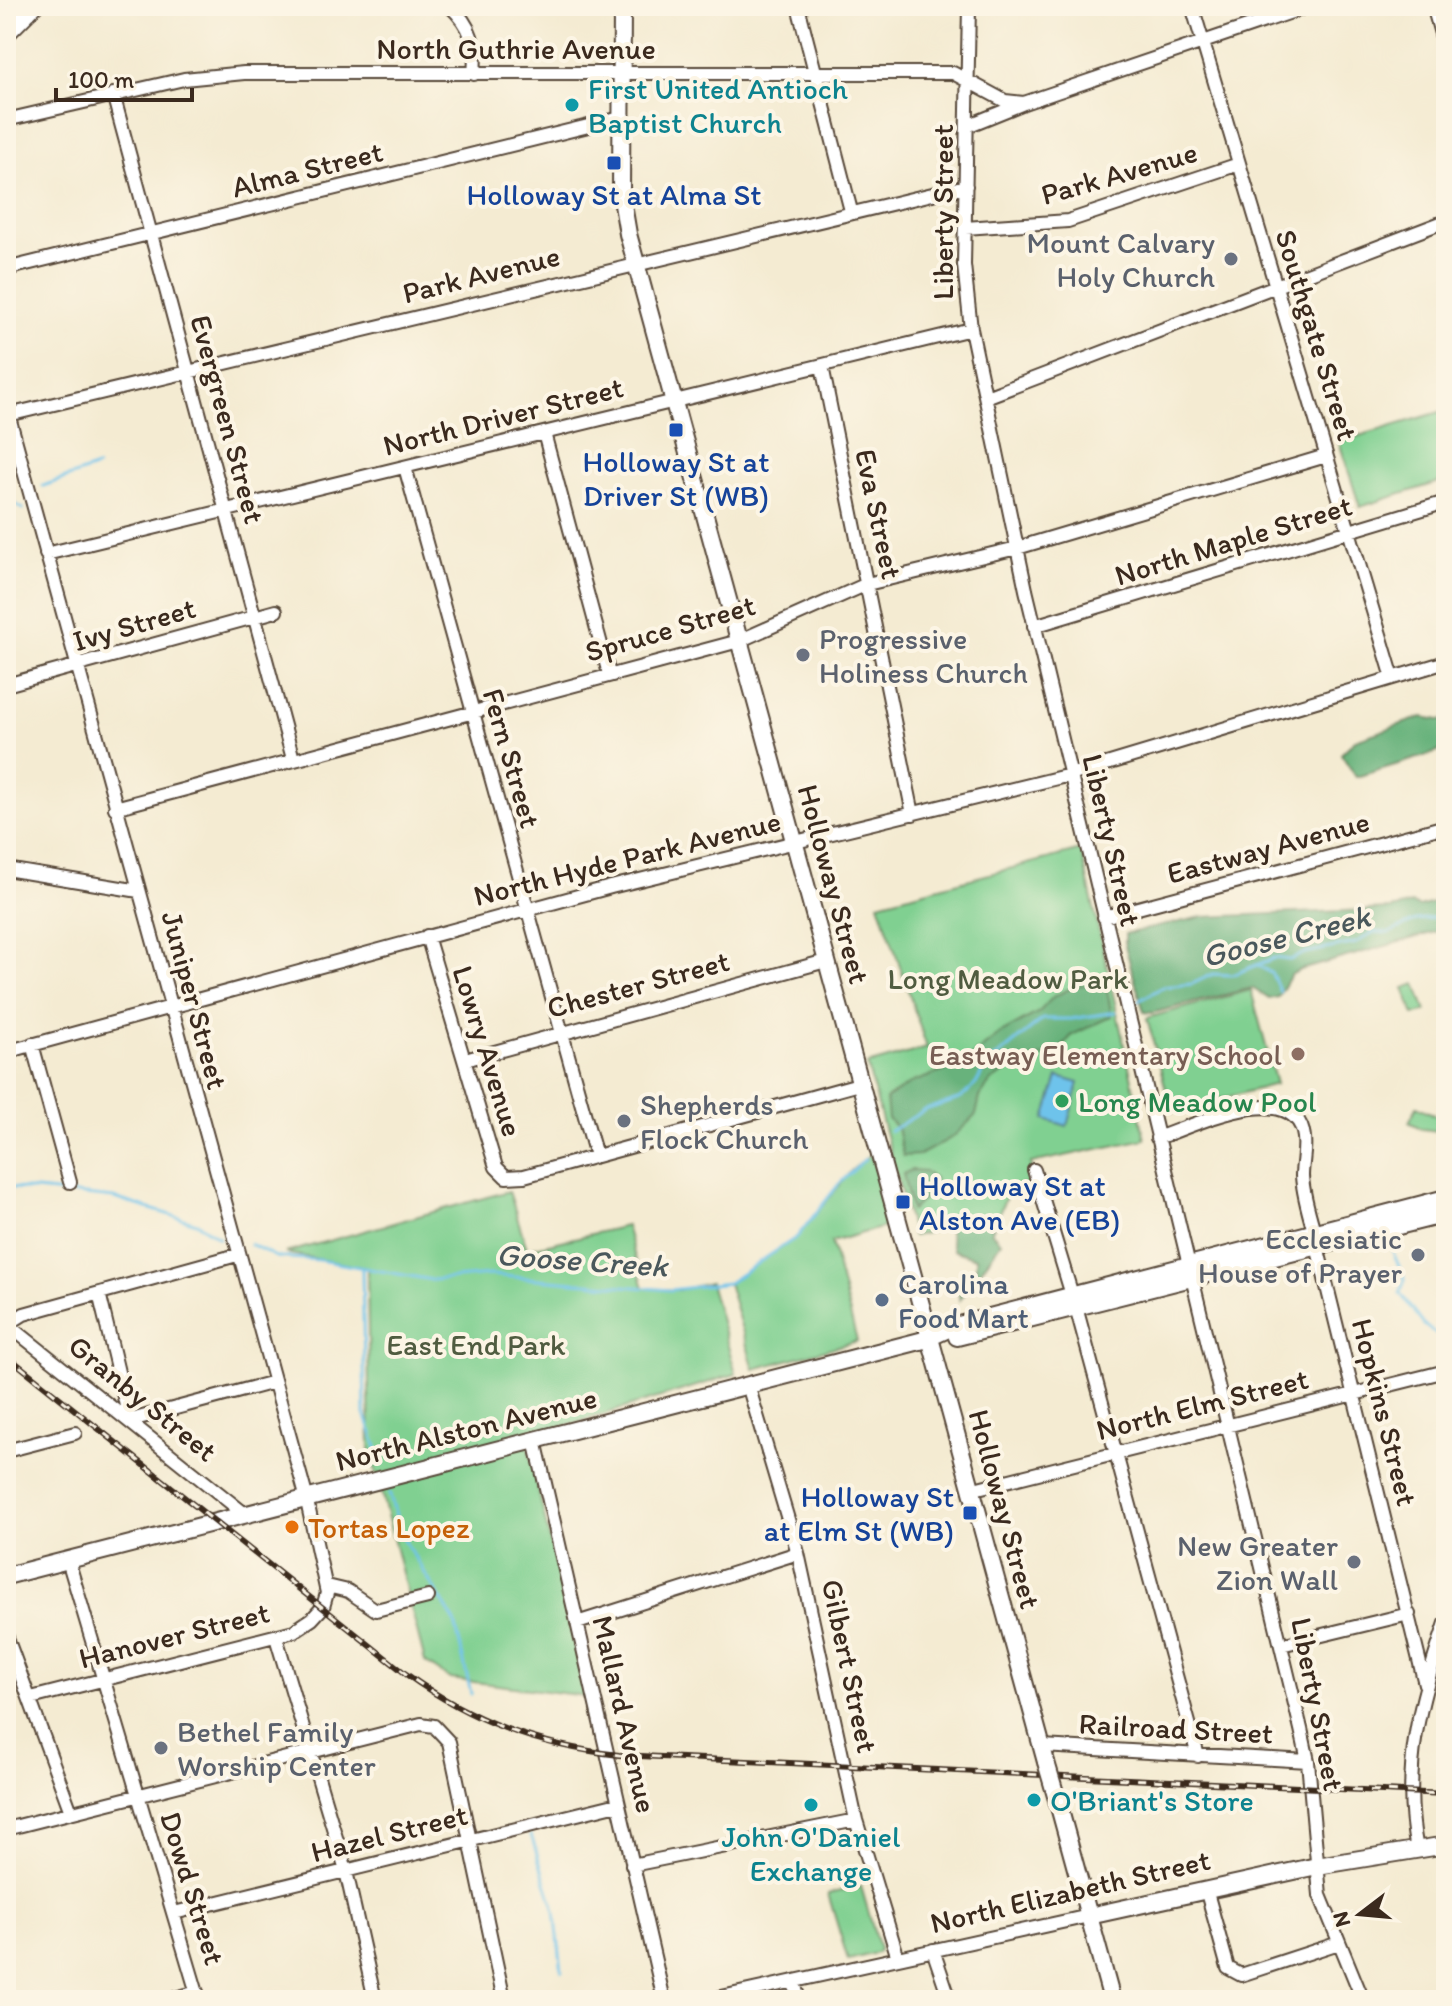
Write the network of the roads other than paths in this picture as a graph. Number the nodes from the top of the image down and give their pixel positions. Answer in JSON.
{"nodes":[{"id":1,"x":34,"y":6,"type":"edge"},
{"id":2,"x":450,"y":6,"type":"edge"},
{"id":3,"x":622,"y":6,"type":"edge"},
{"id":4,"x":798,"y":6,"type":"edge"},
{"id":5,"x":969,"y":6,"type":"edge"},
{"id":6,"x":1192,"y":6,"type":"edge"},
{"id":7,"x":1309,"y":6,"type":"edge"},
{"id":8,"x":1433,"y":6,"type":"edge"},
{"id":9,"x":6,"y":34,"type":"edge"},
{"id":10,"x":1203,"y":42,"type":"junction"},
{"id":11,"x":1446,"y":51,"type":"edge"},
{"id":12,"x":814,"y":73,"type":"junction"},
{"id":13,"x":474,"y":74,"type":"junction"},
{"id":14,"x":622,"y":75,"type":"junction"},
{"id":15,"x":968,"y":79,"type":"junction"},
{"id":16,"x":113,"y":94,"type":"junction"},
{"id":17,"x":1024,"y":103,"type":"junction"},
{"id":18,"x":621,"y":118,"type":"junction"},
{"id":19,"x":6,"y":120,"type":"edge"},
{"id":20,"x":967,"y":126,"type":"junction"},
{"id":21,"x":1239,"y":164,"type":"junction"},
{"id":22,"x":966,"y":186,"type":"junction"},
{"id":23,"x":851,"y":211,"type":"junction"},
{"id":24,"x":1446,"y":221,"type":"edge"},
{"id":25,"x":965,"y":228,"type":"junction"},
{"id":26,"x":151,"y":234,"type":"junction"},
{"id":27,"x":636,"y":263,"type":"junction"},
{"id":28,"x":6,"y":269,"type":"edge"},
{"id":29,"x":1276,"y":288,"type":"junction"},
{"id":30,"x":971,"y":329,"type":"junction"},
{"id":31,"x":822,"y":366,"type":"junction"},
{"id":32,"x":189,"y":372,"type":"junction"},
{"id":33,"x":986,"y":397,"type":"junction"},
{"id":34,"x":674,"y":402,"type":"junction"},
{"id":35,"x":7,"y":411,"type":"edge"},
{"id":36,"x":544,"y":433,"type":"junction"},
{"id":37,"x":1326,"y":456,"type":"junction"},
{"id":38,"x":405,"y":467,"type":"junction"},
{"id":39,"x":1446,"y":502,"type":"edge"},
{"id":40,"x":226,"y":511,"type":"junction"},
{"id":41,"x":1349,"y":532,"type":"junction"},
{"id":42,"x":1017,"y":548,"type":"junction"},
{"id":43,"x":46,"y":554,"type":"junction"},
{"id":44,"x":867,"y":584,"type":"junction"},
{"id":45,"x":276,"y":611,"type":"dead end"},
{"id":46,"x":255,"y":617,"type":"junction"},
{"id":47,"x":1034,"y":626,"type":"junction"},
{"id":48,"x":739,"y":641,"type":"junction"},
{"id":49,"x":1446,"y":662,"type":"edge"},
{"id":50,"x":76,"y":667,"type":"junction"},
{"id":51,"x":609,"y":674,"type":"junction"},
{"id":52,"x":1393,"y":678,"type":"junction"},
{"id":53,"x":6,"y":685,"type":"edge"},
{"id":54,"x":472,"y":711,"type":"junction"},
{"id":55,"x":293,"y":759,"type":"junction"},
{"id":56,"x":1070,"y":775,"type":"junction"},
{"id":57,"x":115,"y":808,"type":"junction"},
{"id":58,"x":913,"y":814,"type":"junction"},
{"id":59,"x":1446,"y":826,"type":"edge"},
{"id":60,"x":794,"y":842,"type":"junction"},
{"id":61,"x":6,"y":869,"type":"edge"},
{"id":62,"x":139,"y":891,"type":"junction"},
{"id":63,"x":527,"y":910,"type":"junction"},
{"id":64,"x":1104,"y":917,"type":"junction"},
{"id":65,"x":427,"y":936,"type":"junction"},
{"id":66,"x":826,"y":961,"type":"junction"},
{"id":67,"x":169,"y":1006,"type":"junction"},
{"id":68,"x":561,"y":1032,"type":"junction"},
{"id":69,"x":32,"y":1044,"type":"junction"},
{"id":70,"x":6,"y":1052,"type":"edge"},
{"id":71,"x":465,"y":1060,"type":"junction"},
{"id":72,"x":859,"y":1084,"type":"junction"},
{"id":73,"x":1157,"y":1138,"type":"junction"},
{"id":74,"x":596,"y":1156,"type":"junction"},
{"id":75,"x":1034,"y":1170,"type":"dead end"},
{"id":76,"x":70,"y":1182,"type":"dead end"},
{"id":77,"x":1446,"y":1198,"type":"edge"},
{"id":78,"x":1446,"y":1214,"type":"edge"},
{"id":79,"x":1315,"y":1238,"type":"junction"},
{"id":80,"x":237,"y":1255,"type":"junction"},
{"id":81,"x":1193,"y":1270,"type":"junction"},
{"id":82,"x":99,"y":1293,"type":"junction"},
{"id":83,"x":1074,"y":1301,"type":"junction"},
{"id":84,"x":7,"y":1324,"type":"edge"},
{"id":85,"x":934,"y":1337,"type":"junction"},
{"id":86,"x":1446,"y":1371,"type":"edge"},
{"id":87,"x":274,"y":1382,"type":"junction"},
{"id":88,"x":748,"y":1385,"type":"junction"},
{"id":89,"x":1354,"y":1393,"type":"junction"},
{"id":90,"x":130,"y":1420,"type":"junction"},
{"id":91,"x":1227,"y":1425,"type":"junction"},
{"id":92,"x":75,"y":1433,"type":"dead end"},
{"id":93,"x":535,"y":1440,"type":"junction"},
{"id":94,"x":6,"y":1451,"type":"edge"},
{"id":95,"x":1115,"y":1453,"type":"junction"},
{"id":96,"x":970,"y":1490,"type":"junction"},
{"id":97,"x":307,"y":1499,"type":"junction"},
{"id":98,"x":246,"y":1515,"type":"junction"},
{"id":99,"x":798,"y":1553,"type":"junction"},
{"id":100,"x":68,"y":1560,"type":"junction"},
{"id":101,"x":6,"y":1576,"type":"edge"},
{"id":102,"x":327,"y":1586,"type":"junction"},
{"id":103,"x":428,"y":1597,"type":"dead end"},
{"id":104,"x":323,"y":1607,"type":"joint"},
{"id":105,"x":1409,"y":1614,"type":"junction"},
{"id":106,"x":577,"y":1623,"type":"junction"},
{"id":107,"x":1446,"y":1623,"type":"edge"},
{"id":108,"x":6,"y":1635,"type":"edge"},
{"id":109,"x":276,"y":1637,"type":"junction"},
{"id":110,"x":1281,"y":1645,"type":"junction"},
{"id":111,"x":105,"y":1678,"type":"junction"},
{"id":112,"x":1425,"y":1684,"type":"junction"},
{"id":113,"x":31,"y":1698,"type":"junction"},
{"id":114,"x":310,"y":1753,"type":"junction"},
{"id":115,"x":1044,"y":1754,"type":"junction"},
{"id":116,"x":1198,"y":1756,"type":"junction"},
{"id":117,"x":1308,"y":1761,"type":"junction"},
{"id":118,"x":138,"y":1796,"type":"junction"},
{"id":119,"x":618,"y":1804,"type":"junction"},
{"id":120,"x":71,"y":1812,"type":"junction"},
{"id":121,"x":856,"y":1820,"type":"junction"},
{"id":122,"x":6,"y":1829,"type":"edge"},
{"id":123,"x":468,"y":1839,"type":"junction"},
{"id":124,"x":1446,"y":1845,"type":"edge"},
{"id":125,"x":1417,"y":1850,"type":"junction"},
{"id":126,"x":632,"y":1865,"type":"junction"},
{"id":127,"x":1317,"y":1866,"type":"junction"},
{"id":128,"x":346,"y":1871,"type":"junction"},
{"id":129,"x":1206,"y":1889,"type":"junction"},
{"id":130,"x":174,"y":1913,"type":"junction"},
{"id":131,"x":1089,"y":1916,"type":"junction"},
{"id":132,"x":1339,"y":1943,"type":"junction"},
{"id":133,"x":933,"y":1950,"type":"junction"},
{"id":134,"x":898,"y":1958,"type":"junction"},
{"id":135,"x":794,"y":1983,"type":"junction"},
{"id":136,"x":198,"y":1996,"type":"edge"},
{"id":137,"x":169,"y":2000,"type":"edge"},
{"id":138,"x":375,"y":2000,"type":"edge"},
{"id":139,"x":504,"y":2000,"type":"edge"},
{"id":140,"x":664,"y":2000,"type":"edge"},
{"id":141,"x":708,"y":2000,"type":"edge"},
{"id":142,"x":799,"y":2000,"type":"edge"},
{"id":143,"x":950,"y":2000,"type":"edge"},
{"id":144,"x":1112,"y":2000,"type":"edge"},
{"id":145,"x":1363,"y":2000,"type":"edge"}],
"edges":[{"from":1,"to":9,"type":"main road"},
{"from":2,"to":13,"type":"street"},
{"from":3,"to":14,"type":"main road","name":"Holloway Street"},
{"from":4,"to":12,"type":"street"},
{"from":5,"to":15,"type":"street","name":"Liberty Street"},
{"from":6,"to":10,"type":"street","name":"Southgate Street"},
{"from":7,"to":10,"type":"street"},
{"from":8,"to":11,"type":"street"},
{"from":10,"to":17,"type":"street"},
{"from":10,"to":21,"type":"street","name":"Southgate Street"},
{"from":12,"to":14,"type":"street","name":"North Guthrie Avenue"},
{"from":12,"to":15,"type":"street","name":"North Guthrie Avenue"},
{"from":12,"to":23,"type":"street"},
{"from":13,"to":14,"type":"street","name":"North Guthrie Avenue"},
{"from":13,"to":16,"type":"street","name":"North Guthrie Avenue"},
{"from":14,"to":18,"type":"main road","name":"Holloway Street"},
{"from":15,"to":17,"type":"street","name":"North Guthrie Avenue"},
{"from":15,"to":20,"type":"street","name":"Liberty Street"},
{"from":16,"to":19,"type":"street","name":"North Guthrie Avenue"},
{"from":16,"to":26,"type":"street","name":"Evergreen Street"},
{"from":17,"to":20,"type":"street"},
{"from":18,"to":26,"type":"street","name":"Alma Street"},
{"from":18,"to":27,"type":"main road","name":"Holloway Street"},
{"from":20,"to":22,"type":"street","name":"Liberty Street"},
{"from":21,"to":25,"type":"street","name":"Park Avenue"},
{"from":21,"to":29,"type":"street","name":"Southgate Street"},
{"from":22,"to":23,"type":"street","name":"Park Avenue"},
{"from":22,"to":25,"type":"street","name":"Liberty Street"},
{"from":23,"to":27,"type":"street","name":"Park Avenue"},
{"from":24,"to":29,"type":"street"},
{"from":25,"to":30,"type":"street","name":"Liberty Street"},
{"from":26,"to":28,"type":"street","name":"Alma Street"},
{"from":26,"to":32,"type":"street","name":"Evergreen Street"},
{"from":27,"to":32,"type":"street","name":"Park Avenue"},
{"from":27,"to":34,"type":"main road","name":"Holloway Street"},
{"from":29,"to":33,"type":"street"},
{"from":29,"to":37,"type":"street","name":"Southgate Street"},
{"from":30,"to":31,"type":"street","name":"North Driver Street"},
{"from":30,"to":33,"type":"street","name":"Liberty Street"},
{"from":31,"to":34,"type":"street","name":"North Driver Street"},
{"from":31,"to":44,"type":"street","name":"Eva Street"},
{"from":32,"to":35,"type":"street","name":"Park Avenue"},
{"from":32,"to":40,"type":"street","name":"Evergreen Street"},
{"from":33,"to":42,"type":"street","name":"Liberty Street"},
{"from":34,"to":36,"type":"street","name":"North Driver Street"},
{"from":34,"to":48,"type":"main road","name":"Holloway Street"},
{"from":35,"to":43,"type":"street","name":"Juniper Street"},
{"from":36,"to":38,"type":"street","name":"North Driver Street"},
{"from":36,"to":51,"type":"street"},
{"from":37,"to":41,"type":"street","name":"Southgate Street"},
{"from":37,"to":42,"type":"street","name":"Spruce Street"},
{"from":38,"to":40,"type":"street","name":"North Driver Street"},
{"from":38,"to":54,"type":"street","name":"Fern Street"},
{"from":39,"to":41,"type":"street","name":"North Maple Street"},
{"from":40,"to":43,"type":"street","name":"North Driver Street"},
{"from":40,"to":46,"type":"street","name":"Evergreen Street"},
{"from":41,"to":47,"type":"street","name":"North Maple Street"},
{"from":41,"to":52,"type":"street","name":"Southgate Street"},
{"from":42,"to":44,"type":"street","name":"Spruce Street"},
{"from":42,"to":47,"type":"street","name":"Liberty Street"},
{"from":43,"to":50,"type":"street","name":"Juniper Street"},
{"from":44,"to":48,"type":"street","name":"Spruce Street"},
{"from":44,"to":58,"type":"street","name":"Eva Street"},
{"from":45,"to":46,"type":"street","name":"Ivy Street"},
{"from":46,"to":50,"type":"street","name":"Ivy Street"},
{"from":46,"to":55,"type":"street","name":"Evergreen Street"},
{"from":47,"to":56,"type":"street","name":"Liberty Street"},
{"from":48,"to":51,"type":"street","name":"Spruce Street"},
{"from":48,"to":60,"type":"main road","name":"Holloway Street"},
{"from":49,"to":52,"type":"street","name":"North Hyde Park Avenue"},
{"from":50,"to":53,"type":"street","name":"Ivy Street"},
{"from":50,"to":57,"type":"street","name":"Juniper Street"},
{"from":51,"to":54,"type":"street","name":"Spruce Street"},
{"from":52,"to":56,"type":"street","name":"North Hyde Park Avenue"},
{"from":54,"to":55,"type":"street","name":"Spruce Street"},
{"from":54,"to":63,"type":"street","name":"Fern Street"},
{"from":55,"to":57,"type":"street","name":"Spruce Street"},
{"from":56,"to":58,"type":"street","name":"North Hyde Park Avenue"},
{"from":56,"to":64,"type":"street","name":"Liberty Street"},
{"from":57,"to":62,"type":"street","name":"Juniper Street"},
{"from":58,"to":60,"type":"street","name":"North Hyde Park Avenue"},
{"from":59,"to":64,"type":"street","name":"Eastway Avenue"},
{"from":60,"to":63,"type":"street","name":"North Hyde Park Avenue"},
{"from":60,"to":66,"type":"main road","name":"Holloway Street"},
{"from":61,"to":62,"type":"street"},
{"from":62,"to":67,"type":"street","name":"Juniper Street"},
{"from":63,"to":65,"type":"street","name":"North Hyde Park Avenue"},
{"from":63,"to":68,"type":"street","name":"Fern Street"},
{"from":64,"to":73,"type":"street","name":"Liberty Street"},
{"from":65,"to":67,"type":"street","name":"North Hyde Park Avenue"},
{"from":65,"to":71,"type":"street","name":"Lowry Avenue"},
{"from":66,"to":68,"type":"street","name":"Chester Street"},
{"from":66,"to":72,"type":"main road","name":"Holloway Street"},
{"from":67,"to":69,"type":"street","name":"North Hyde Park Avenue"},
{"from":67,"to":80,"type":"street","name":"Juniper Street"},
{"from":68,"to":71,"type":"street","name":"Chester Street"},
{"from":68,"to":74,"type":"street","name":"Fern Street"},
{"from":69,"to":70,"type":"street","name":"North Hyde Park Avenue"},
{"from":69,"to":76,"type":"street"},
{"from":71,"to":74,"type":"street","name":"Lowry Avenue"},
{"from":72,"to":74,"type":"street"},
{"from":72,"to":85,"type":"main road","name":"Holloway Street"},
{"from":73,"to":79,"type":"street","name":"Hopkins Street"},
{"from":73,"to":81,"type":"street","name":"Liberty Street"},
{"from":75,"to":83,"type":"street"},
{"from":77,"to":79,"type":"main road","name":"North Alston Avenue"},
{"from":78,"to":79,"type":"main road","name":"North Alston Avenue"},
{"from":79,"to":81,"type":"main road","name":"North Alston Avenue"},
{"from":79,"to":89,"type":"street","name":"Hopkins Street"},
{"from":80,"to":82,"type":"street"},
{"from":80,"to":87,"type":"street","name":"Juniper Street"},
{"from":81,"to":83,"type":"main road","name":"North Alston Avenue"},
{"from":81,"to":91,"type":"street","name":"Liberty Street"},
{"from":82,"to":84,"type":"street"},
{"from":82,"to":90,"type":"street"},
{"from":83,"to":85,"type":"main road","name":"North Alston Avenue"},
{"from":83,"to":95,"type":"street"},
{"from":84,"to":90,"type":"street","name":"Granby Street"},
{"from":85,"to":88,"type":"main road","name":"North Alston Avenue"},
{"from":85,"to":96,"type":"main road","name":"Holloway Street"},
{"from":86,"to":89,"type":"street","name":"North Elm Street"},
{"from":87,"to":90,"type":"street"},
{"from":87,"to":97,"type":"street","name":"Juniper Street"},
{"from":88,"to":93,"type":"main road","name":"North Alston Avenue"},
{"from":88,"to":99,"type":"street","name":"Gilbert Street"},
{"from":89,"to":91,"type":"street","name":"North Elm Street"},
{"from":89,"to":105,"type":"street","name":"Hopkins Street"},
{"from":90,"to":98,"type":"street","name":"Granby Street"},
{"from":91,"to":95,"type":"street","name":"North Elm Street"},
{"from":91,"to":110,"type":"street","name":"Liberty Street"},
{"from":92,"to":94,"type":"street"},
{"from":93,"to":97,"type":"main road","name":"North Alston Avenue"},
{"from":93,"to":106,"type":"street","name":"Mallard Avenue"},
{"from":95,"to":96,"type":"street","name":"North Elm Street"},
{"from":95,"to":116,"type":"street"},
{"from":96,"to":115,"type":"main road","name":"Holloway Street"},
{"from":97,"to":98,"type":"main road","name":"North Alston Avenue"},
{"from":97,"to":102,"type":"street","name":"Juniper Street"},
{"from":98,"to":100,"type":"main road","name":"North Alston Avenue"},
{"from":99,"to":106,"type":"street"},
{"from":99,"to":121,"type":"street","name":"Gilbert Street"},
{"from":100,"to":101,"type":"main road","name":"North Alston Avenue"},
{"from":100,"to":111,"type":"street","name":"Dowd Street"},
{"from":102,"to":103,"type":"street"},
{"from":102,"to":104,"type":"street","name":"Juniper Street"},
{"from":104,"to":109,"type":"street","name":"Hanover Street"},
{"from":105,"to":110,"type":"street"},
{"from":105,"to":112,"type":"street","name":"Hopkins Street"},
{"from":106,"to":119,"type":"street","name":"Mallard Avenue"},
{"from":107,"to":112,"type":"street"},
{"from":108,"to":113,"type":"street"},
{"from":109,"to":111,"type":"street","name":"Hanover Street"},
{"from":109,"to":114,"type":"street"},
{"from":110,"to":117,"type":"street","name":"Liberty Street"},
{"from":111,"to":113,"type":"street","name":"Hanover Street"},
{"from":111,"to":118,"type":"street","name":"Dowd Street"},
{"from":112,"to":125,"type":"street"},
{"from":113,"to":120,"type":"street"},
{"from":114,"to":118,"type":"street"},
{"from":114,"to":123,"type":"street"},
{"from":114,"to":128,"type":"street"},
{"from":115,"to":116,"type":"street","name":"Railroad Street"},
{"from":115,"to":131,"type":"main road","name":"Holloway Street","bridge":true},
{"from":116,"to":117,"type":"street","name":"Railroad Street"},
{"from":117,"to":127,"type":"street","name":"Liberty Street"},
{"from":118,"to":120,"type":"street"},
{"from":118,"to":130,"type":"street","name":"Dowd Street"},
{"from":119,"to":123,"type":"street","name":"Hazel Street"},
{"from":119,"to":126,"type":"street","name":"Mallard Avenue"},
{"from":120,"to":122,"type":"street"},
{"from":121,"to":126,"type":"street"},
{"from":121,"to":134,"type":"street","name":"Gilbert Street"},
{"from":123,"to":128,"type":"street","name":"Hazel Street"},
{"from":123,"to":139,"type":"street"},
{"from":124,"to":125,"type":"main road","name":"North Elizabeth Street"},
{"from":125,"to":127,"type":"main road","name":"North Elizabeth Street"},
{"from":126,"to":140,"type":"street","name":"Mallard Avenue"},
{"from":127,"to":129,"type":"main road","name":"North Elizabeth Street"},
{"from":127,"to":132,"type":"street","name":"Liberty Street"},
{"from":128,"to":130,"type":"street","name":"Hazel Street"},
{"from":128,"to":138,"type":"street"},
{"from":129,"to":131,"type":"main road","name":"North Elizabeth Street"},
{"from":129,"to":132,"type":"street"},
{"from":130,"to":136,"type":"street","name":"Dowd Street"},
{"from":131,"to":133,"type":"street","name":"North Elizabeth Street"},
{"from":131,"to":144,"type":"main road","name":"Holloway Street"},
{"from":132,"to":145,"type":"street","name":"Liberty Street"},
{"from":133,"to":134,"type":"street","name":"North Elizabeth Street"},
{"from":133,"to":143,"type":"street"},
{"from":134,"to":135,"type":"street","name":"North Elizabeth Street"},
{"from":135,"to":141,"type":"street","name":"North Elizabeth Street"},
{"from":135,"to":142,"type":"street"},
{"from":136,"to":137,"type":"street"}]}
